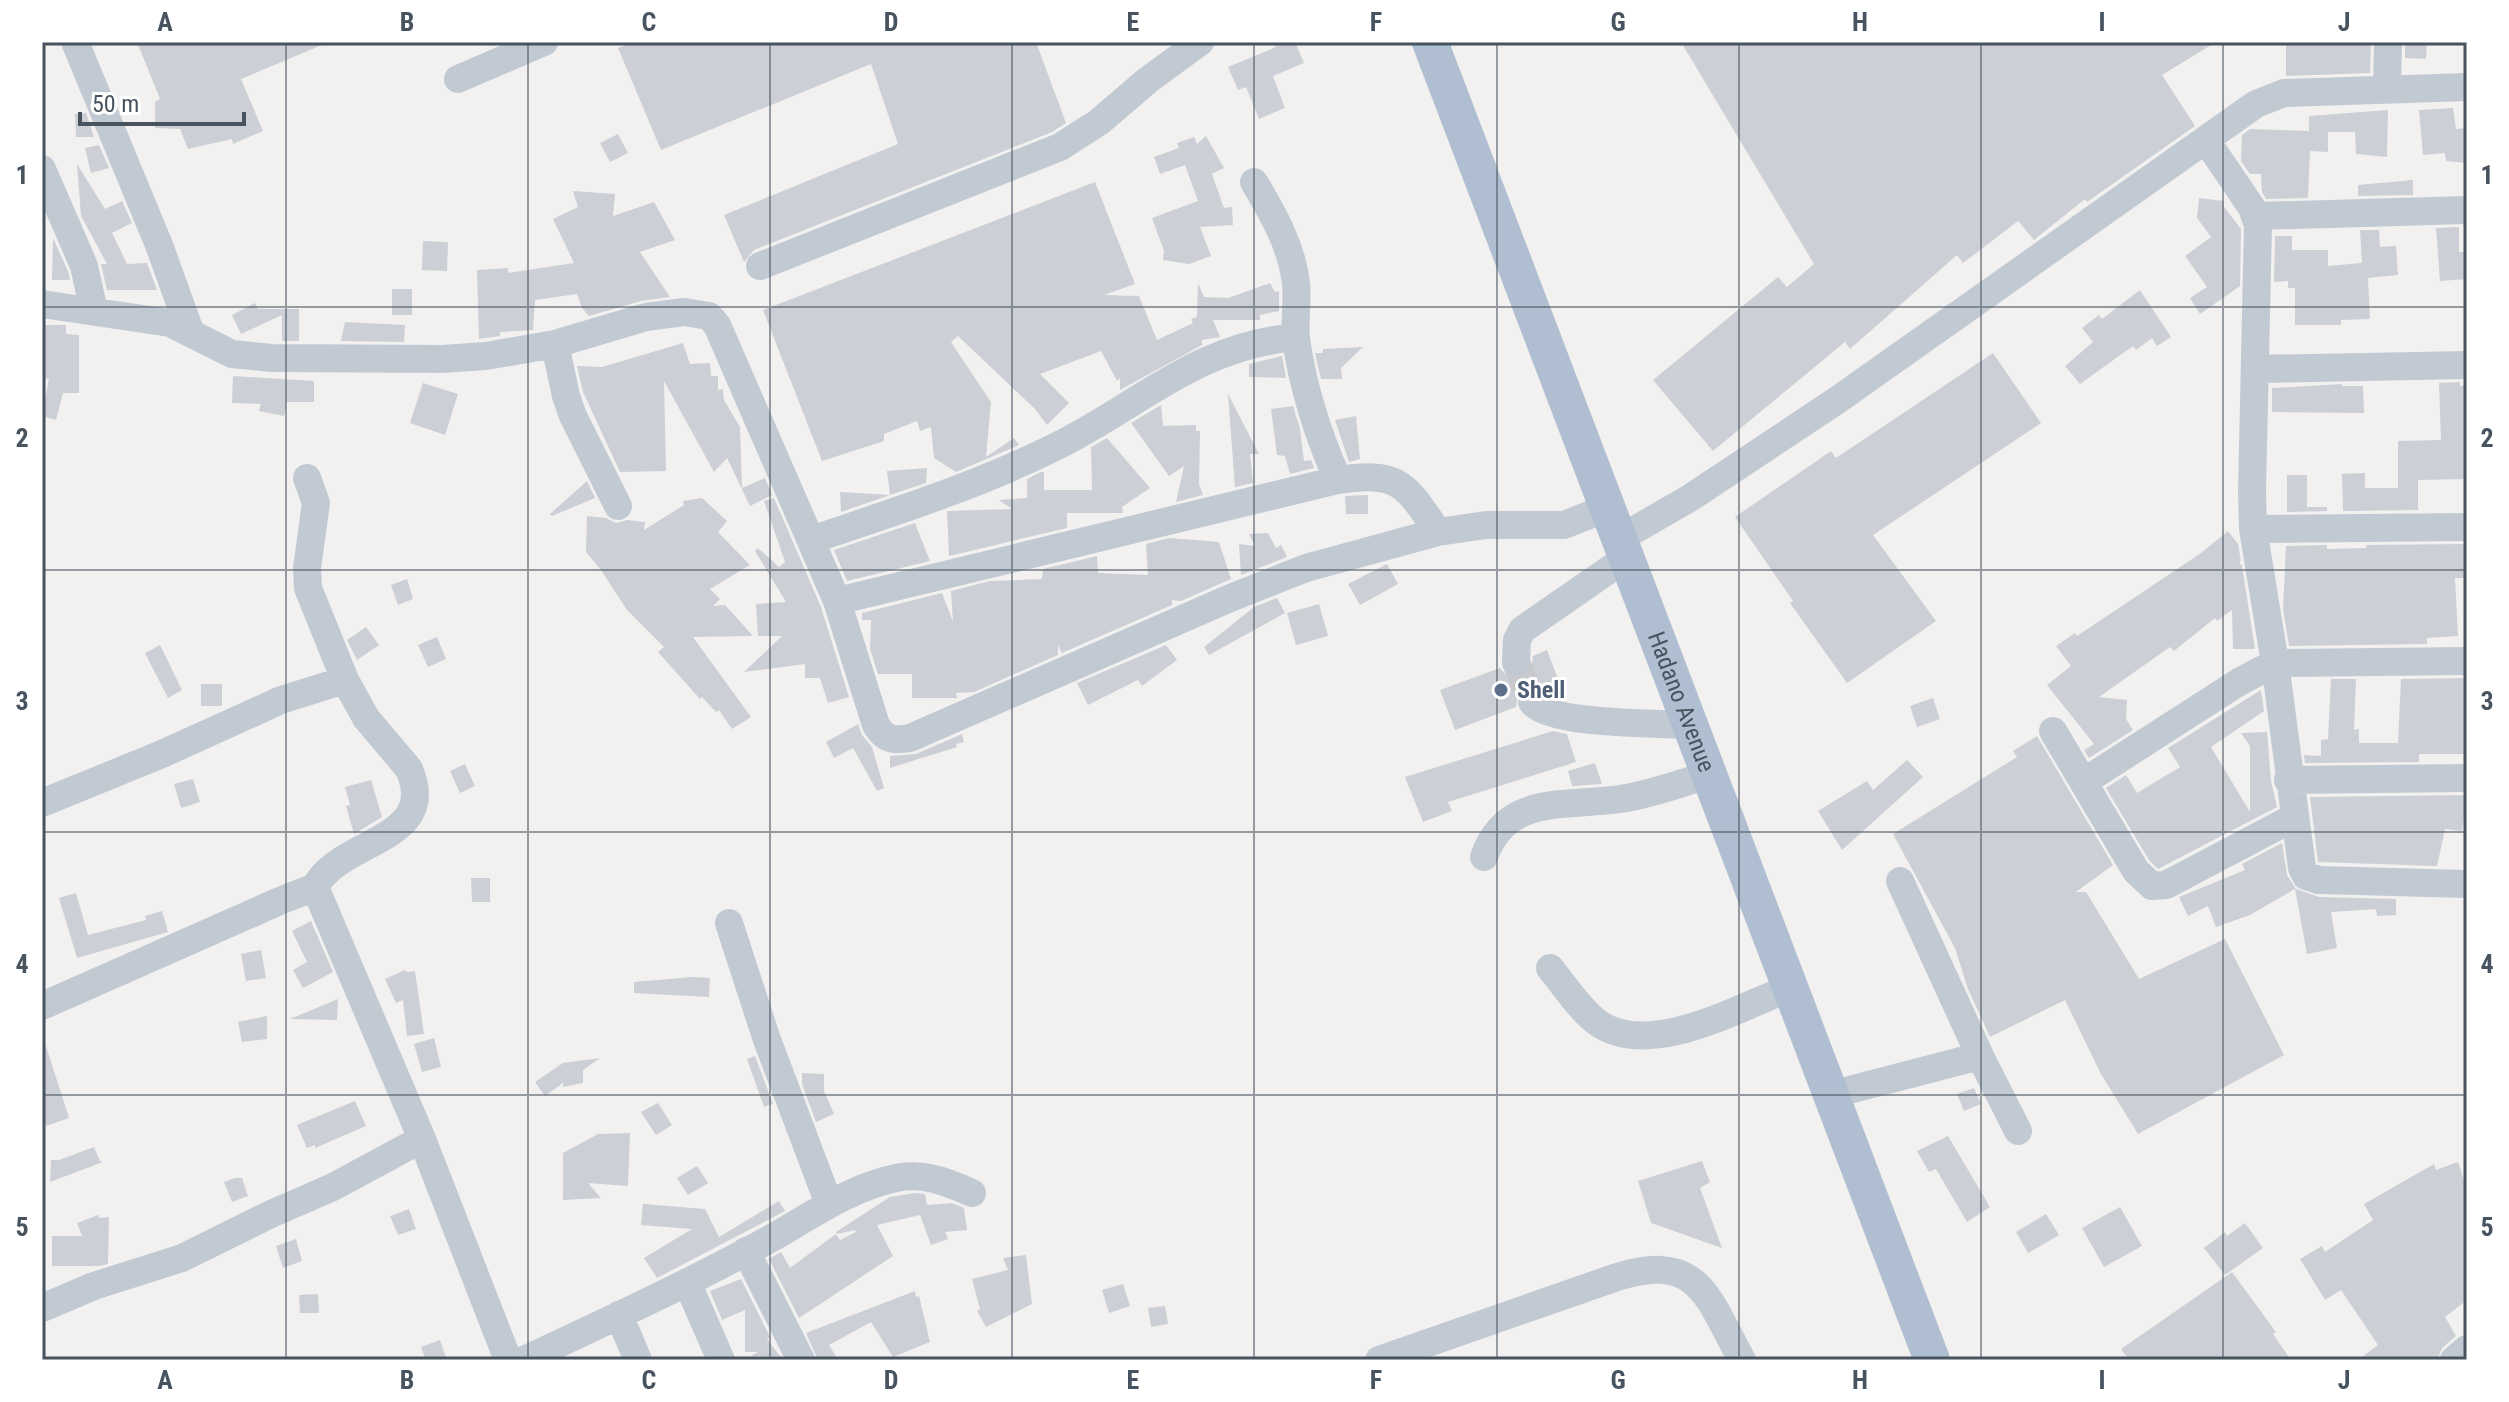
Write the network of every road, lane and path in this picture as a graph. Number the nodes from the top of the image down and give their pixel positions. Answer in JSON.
{"nodes":[{"id":1,"x":75,"y":42,"type":"edge"},
{"id":2,"x":544,"y":42,"type":"edge"},
{"id":3,"x":1200,"y":42,"type":"edge"},
{"id":4,"x":1430,"y":42,"type":"edge"},
{"id":5,"x":2388,"y":42,"type":"edge"},
{"id":6,"x":458,"y":79,"type":"dead end"},
{"id":7,"x":2467,"y":87,"type":"edge"},
{"id":8,"x":2387,"y":89,"type":"junction"},
{"id":9,"x":2206,"y":140,"type":"junction"},
{"id":10,"x":42,"y":169,"type":"edge"},
{"id":11,"x":1254,"y":182,"type":"dead end"},
{"id":12,"x":2467,"y":210,"type":"edge"},
{"id":13,"x":2256,"y":216,"type":"junction"},
{"id":14,"x":760,"y":266,"type":"dead end"},
{"id":15,"x":42,"y":304,"type":"edge"},
{"id":16,"x":94,"y":311,"type":"junction"},
{"id":17,"x":190,"y":331,"type":"junction"},
{"id":18,"x":1296,"y":337,"type":"junction"},
{"id":19,"x":555,"y":344,"type":"junction"},
{"id":20,"x":2467,"y":365,"type":"edge"},
{"id":21,"x":2255,"y":369,"type":"junction"},
{"id":22,"x":307,"y":478,"type":"dead end"},
{"id":23,"x":1338,"y":480,"type":"junction"},
{"id":24,"x":618,"y":506,"type":"dead end"},
{"id":25,"x":2467,"y":527,"type":"edge"},
{"id":26,"x":2253,"y":529,"type":"junction"},
{"id":27,"x":1438,"y":532,"type":"junction"},
{"id":28,"x":1618,"y":535,"type":"junction"},
{"id":29,"x":811,"y":540,"type":"junction"},
{"id":30,"x":837,"y":601,"type":"junction"},
{"id":31,"x":2467,"y":661,"type":"edge"},
{"id":32,"x":1516,"y":662,"type":"tunnel mouth"},
{"id":33,"x":2275,"y":663,"type":"junction"},
{"id":34,"x":345,"y":680,"type":"junction"},
{"id":35,"x":1532,"y":702,"type":"dead end"},
{"id":36,"x":1690,"y":725,"type":"junction"},
{"id":37,"x":2053,"y":731,"type":"dead end"},
{"id":38,"x":1709,"y":775,"type":"junction"},
{"id":39,"x":2467,"y":778,"type":"edge"},
{"id":40,"x":2288,"y":780,"type":"junction"},
{"id":41,"x":2085,"y":781,"type":"junction"},
{"id":42,"x":42,"y":803,"type":"edge"},
{"id":43,"x":2293,"y":818,"type":"junction"},
{"id":44,"x":1484,"y":857,"type":"dead end"},
{"id":45,"x":1900,"y":881,"type":"dead end"},
{"id":46,"x":2467,"y":884,"type":"edge"},
{"id":47,"x":315,"y":887,"type":"junction"},
{"id":48,"x":729,"y":923,"type":"dead end"},
{"id":49,"x":1550,"y":968,"type":"dead end"},
{"id":50,"x":1790,"y":988,"type":"junction"},
{"id":51,"x":42,"y":1006,"type":"edge"},
{"id":52,"x":1980,"y":1056,"type":"junction"},
{"id":53,"x":1830,"y":1095,"type":"junction"},
{"id":54,"x":2018,"y":1131,"type":"dead end"},
{"id":55,"x":422,"y":1139,"type":"junction"},
{"id":56,"x":972,"y":1193,"type":"dead end"},
{"id":57,"x":829,"y":1204,"type":"junction"},
{"id":58,"x":746,"y":1251,"type":"junction"},
{"id":59,"x":687,"y":1282,"type":"junction"},
{"id":60,"x":42,"y":1308,"type":"edge"},
{"id":61,"x":619,"y":1315,"type":"junction"},
{"id":62,"x":2467,"y":1349,"type":"edge"},
{"id":63,"x":508,"y":1360,"type":"edge"},
{"id":64,"x":524,"y":1360,"type":"edge"},
{"id":65,"x":638,"y":1360,"type":"edge"},
{"id":66,"x":721,"y":1360,"type":"edge"},
{"id":67,"x":801,"y":1360,"type":"edge"},
{"id":68,"x":1379,"y":1360,"type":"edge"},
{"id":69,"x":1742,"y":1360,"type":"edge"},
{"id":70,"x":1932,"y":1360,"type":"edge"},
{"id":71,"x":2454,"y":1360,"type":"edge"}],
"edges":[{"from":1,"to":17,"type":"street"},
{"from":2,"to":6,"type":"street"},
{"from":3,"to":14,"type":"street"},
{"from":4,"to":28,"type":"main road","name":"Hadano Avenue"},
{"from":5,"to":8,"type":"street"},
{"from":7,"to":8,"type":"street"},
{"from":8,"to":9,"type":"street"},
{"from":9,"to":13,"type":"street"},
{"from":9,"to":28,"type":"street"},
{"from":10,"to":16,"type":"street"},
{"from":11,"to":18,"type":"street"},
{"from":12,"to":13,"type":"street"},
{"from":13,"to":21,"type":"street"},
{"from":15,"to":16,"type":"street"},
{"from":16,"to":17,"type":"street"},
{"from":17,"to":19,"type":"street"},
{"from":18,"to":23,"type":"street"},
{"from":18,"to":29,"type":"street"},
{"from":19,"to":24,"type":"street"},
{"from":19,"to":29,"type":"street"},
{"from":20,"to":21,"type":"street"},
{"from":21,"to":26,"type":"street"},
{"from":22,"to":34,"type":"street"},
{"from":23,"to":27,"type":"street"},
{"from":23,"to":30,"type":"street"},
{"from":25,"to":26,"type":"street"},
{"from":26,"to":33,"type":"street"},
{"from":27,"to":28,"type":"street"},
{"from":27,"to":30,"type":"street"},
{"from":28,"to":32,"type":"street"},
{"from":28,"to":36,"type":"main road","name":"Hadano Avenue"},
{"from":29,"to":30,"type":"street"},
{"from":31,"to":33,"type":"street"},
{"from":33,"to":40,"type":"street"},
{"from":33,"to":41,"type":"street"},
{"from":34,"to":42,"type":"street"},
{"from":34,"to":47,"type":"street"},
{"from":35,"to":36,"type":"street"},
{"from":36,"to":38,"type":"main road","name":"Hadano Avenue"},
{"from":37,"to":41,"type":"street"},
{"from":38,"to":44,"type":"street"},
{"from":38,"to":50,"type":"main road","name":"Hadano Avenue"},
{"from":39,"to":40,"type":"street"},
{"from":40,"to":43,"type":"street"},
{"from":41,"to":43,"type":"street"},
{"from":43,"to":46,"type":"street"},
{"from":45,"to":52,"type":"street"},
{"from":47,"to":51,"type":"street"},
{"from":47,"to":55,"type":"street"},
{"from":48,"to":57,"type":"street"},
{"from":49,"to":50,"type":"street"},
{"from":50,"to":53,"type":"main road","name":"Hadano Avenue"},
{"from":52,"to":53,"type":"street"},
{"from":52,"to":54,"type":"street"},
{"from":53,"to":70,"type":"main road","name":"Hadano Avenue"},
{"from":55,"to":60,"type":"street"},
{"from":55,"to":63,"type":"street"},
{"from":56,"to":57,"type":"street"},
{"from":57,"to":58,"type":"street"},
{"from":58,"to":59,"type":"street"},
{"from":58,"to":67,"type":"street"},
{"from":59,"to":61,"type":"street"},
{"from":59,"to":66,"type":"street"},
{"from":61,"to":64,"type":"street"},
{"from":61,"to":65,"type":"street"},
{"from":62,"to":71,"type":"street"},
{"from":68,"to":69,"type":"street"}]}
